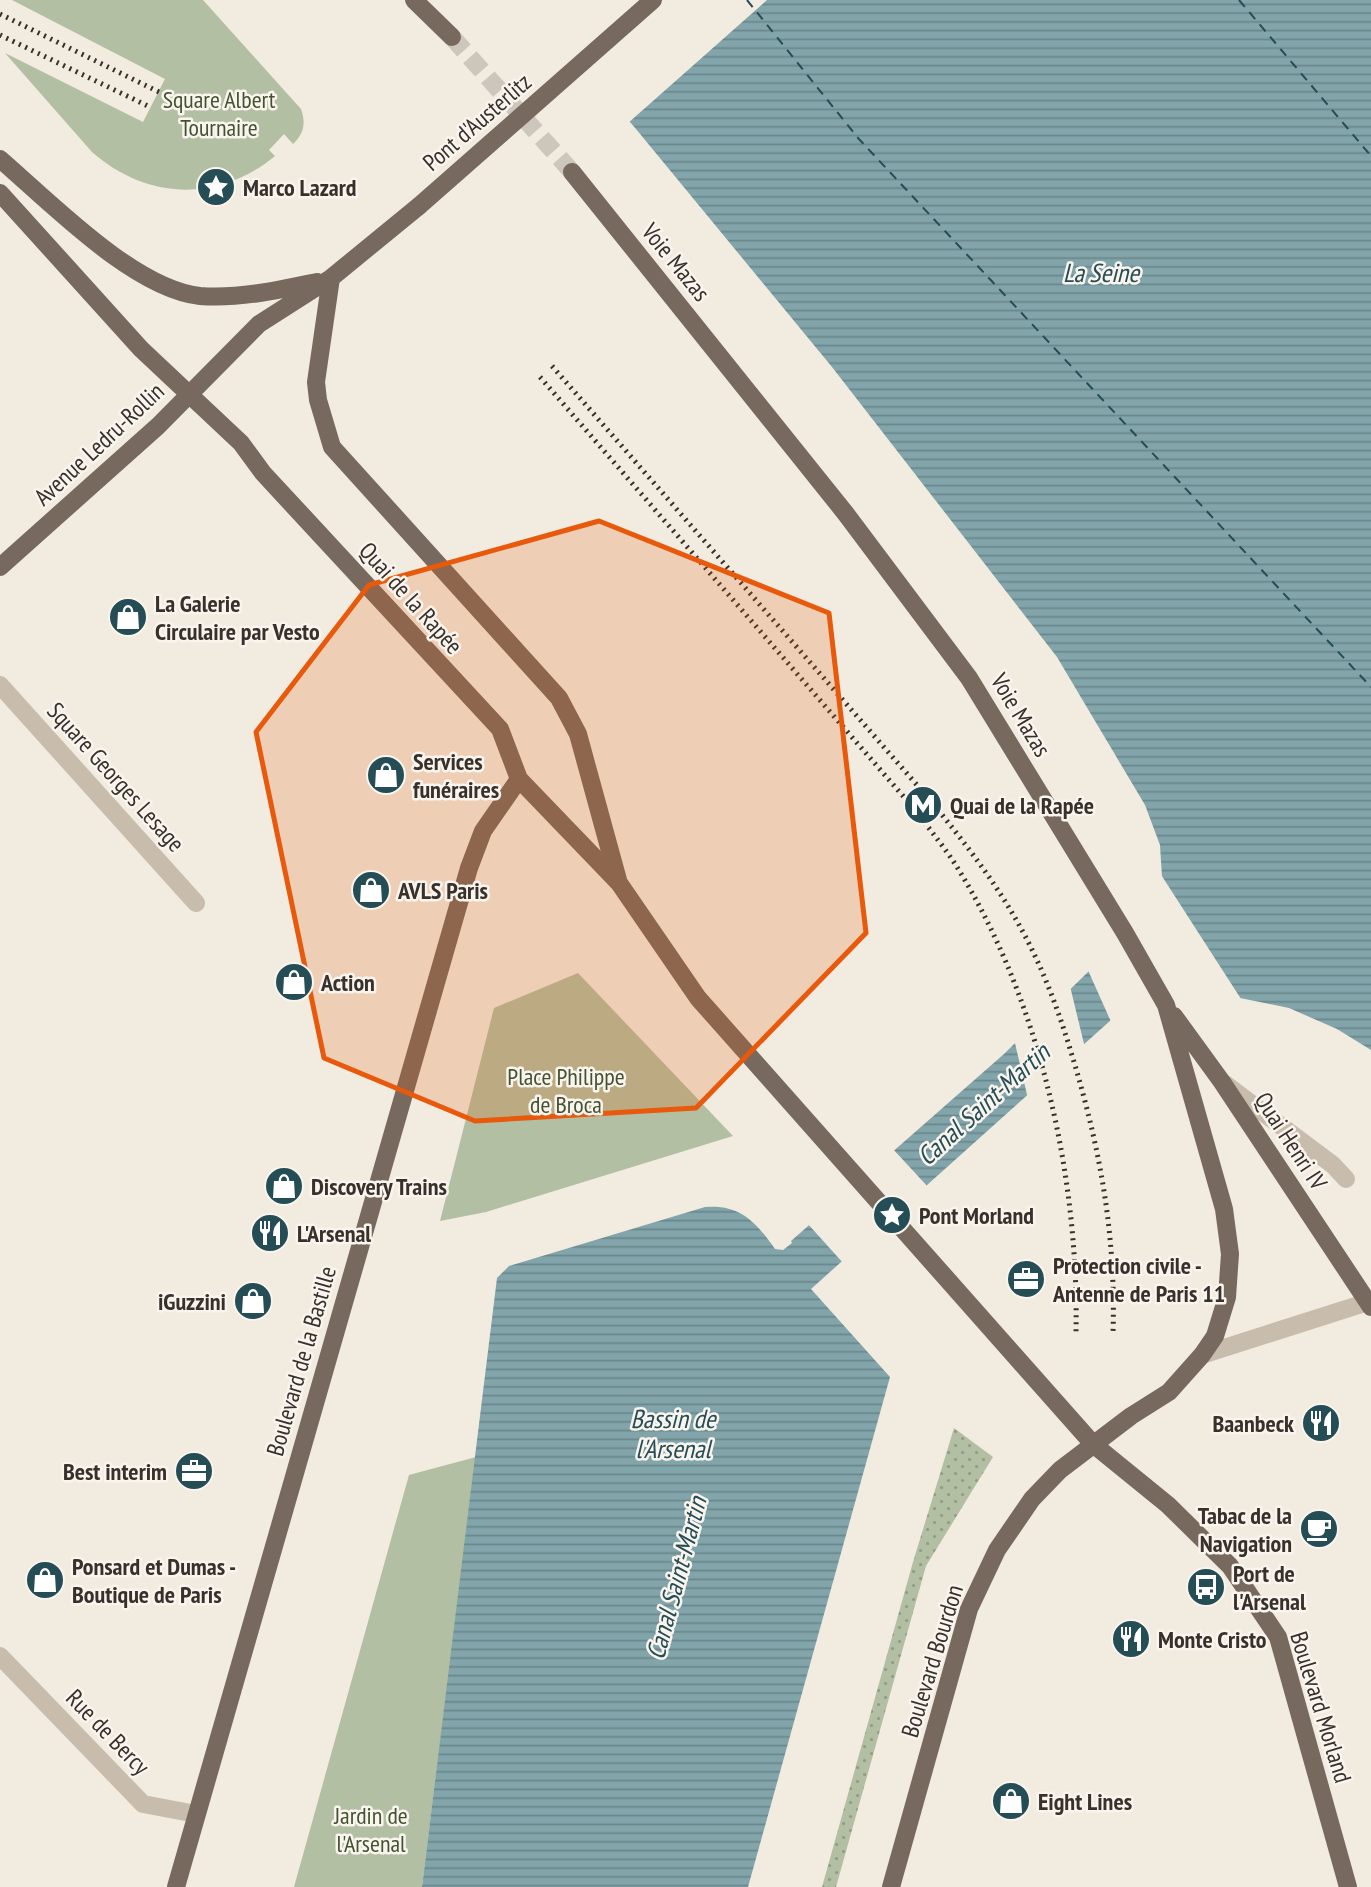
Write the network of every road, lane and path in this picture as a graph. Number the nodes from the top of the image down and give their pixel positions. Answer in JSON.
{"nodes":[{"id":1,"x":414,"y":0,"type":"edge"},
{"id":2,"x":653,"y":0,"type":"edge"},
{"id":3,"x":452,"y":37,"type":"tunnel mouth"},
{"id":4,"x":0,"y":159,"type":"edge"},
{"id":5,"x":572,"y":172,"type":"tunnel mouth"},
{"id":6,"x":0,"y":193,"type":"edge"},
{"id":7,"x":331,"y":278,"type":"junction"},
{"id":8,"x":228,"y":354,"type":"joint"},
{"id":9,"x":188,"y":394,"type":"junction"},
{"id":10,"x":0,"y":567,"type":"edge"},
{"id":11,"x":0,"y":685,"type":"edge"},
{"id":12,"x":519,"y":779,"type":"junction"},
{"id":13,"x":619,"y":883,"type":"junction"},
{"id":14,"x":196,"y":903,"type":"dead end"},
{"id":15,"x":1166,"y":1005,"type":"junction"},
{"id":16,"x":1222,"y":1082,"type":"junction"},
{"id":17,"x":1346,"y":1179,"type":"dead end"},
{"id":18,"x":1369,"y":1304,"type":"edge"},
{"id":19,"x":1202,"y":1355,"type":"junction"},
{"id":20,"x":1093,"y":1444,"type":"junction"},
{"id":21,"x":0,"y":1656,"type":"edge"},
{"id":22,"x":196,"y":1814,"type":"junction"},
{"id":23,"x":176,"y":1887,"type":"edge"},
{"id":24,"x":891,"y":1887,"type":"edge"},
{"id":25,"x":1348,"y":1887,"type":"edge"}],
"edges":[{"from":1,"to":3,"type":"main road"},
{"from":2,"to":7,"type":"main road","name":"Pont d'Austerlitz","bridge":true},
{"from":4,"to":7,"type":"main road"},
{"from":5,"to":15,"type":"main road","name":"Voie Mazas"},
{"from":6,"to":9,"type":"main road","name":"Quai de la Rapée"},
{"from":7,"to":8,"type":"main road","name":"Pont d'Austerlitz"},
{"from":7,"to":13,"type":"main road","name":"Quai de la Rapée"},
{"from":8,"to":9,"type":"main road","name":"Avenue Ledru-Rollin"},
{"from":9,"to":10,"type":"main road","name":"Avenue Ledru-Rollin"},
{"from":9,"to":12,"type":"main road","name":"Quai de la Rapée"},
{"from":11,"to":14,"type":"street","name":"Square Georges Lesage"},
{"from":12,"to":13,"type":"main road","name":"Quai de la Rapée"},
{"from":12,"to":22,"type":"main road","name":"Boulevard de la Bastille"},
{"from":13,"to":20,"type":"main road"},
{"from":15,"to":16,"type":"main road","name":"Quai Henri IV"},
{"from":15,"to":19,"type":"main road","name":"Voie Mazas"},
{"from":16,"to":17,"type":"street"},
{"from":16,"to":18,"type":"main road","name":"Quai Henri IV"},
{"from":18,"to":19,"type":"street"},
{"from":19,"to":20,"type":"main road","name":"Voie Mazas"},
{"from":20,"to":24,"type":"main road","name":"Boulevard Bourdon"},
{"from":20,"to":25,"type":"main road","name":"Boulevard Morland"},
{"from":21,"to":22,"type":"street","name":"Rue de Bercy"},
{"from":22,"to":23,"type":"main road","name":"Boulevard de la Bastille"}]}
